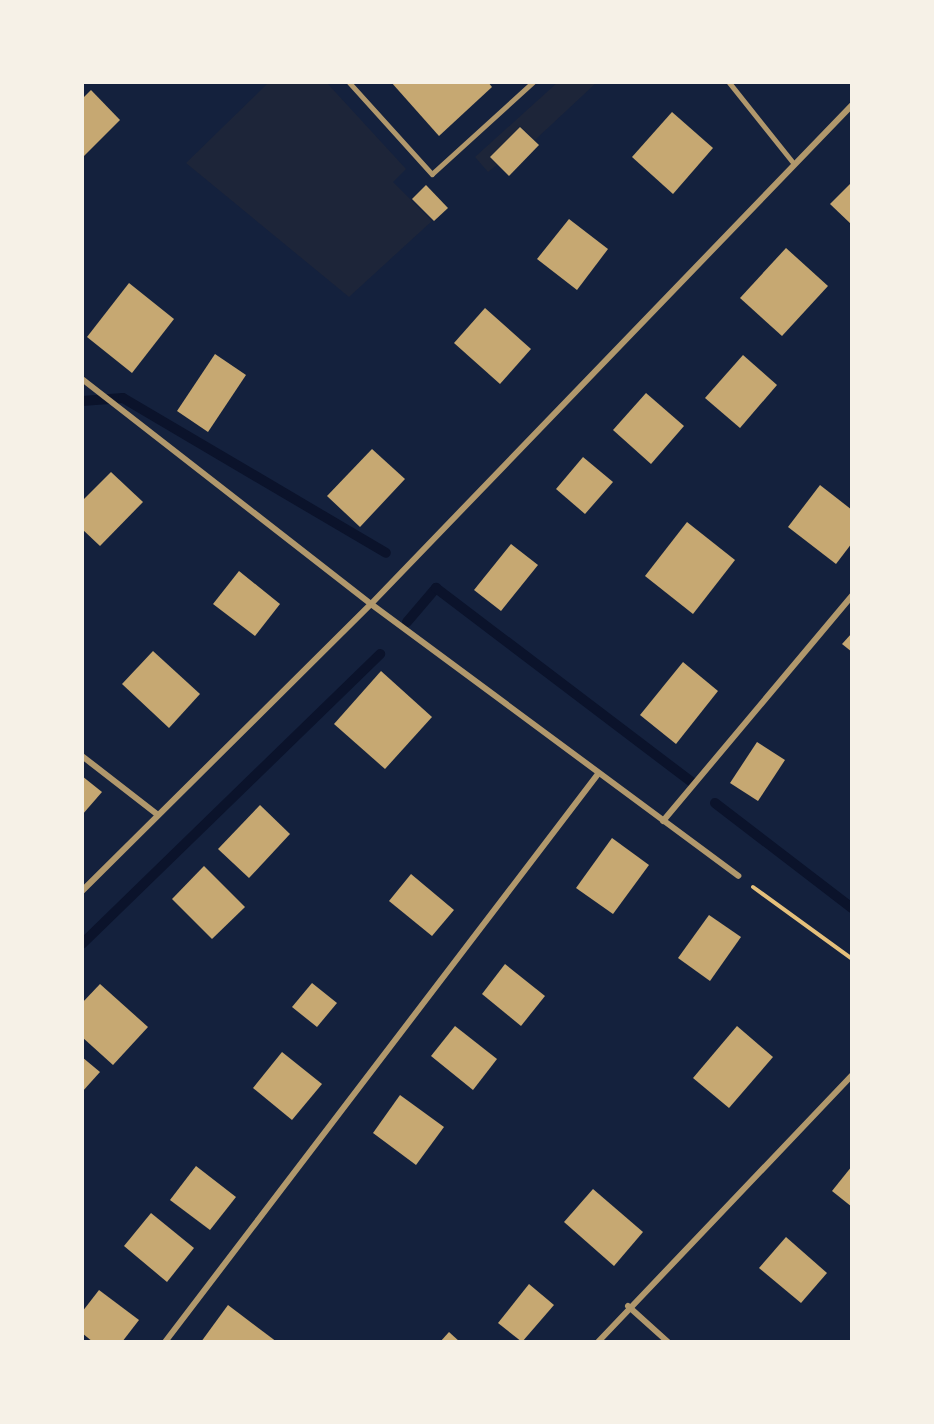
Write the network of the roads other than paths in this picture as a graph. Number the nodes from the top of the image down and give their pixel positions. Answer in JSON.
{"nodes":[{"id":1,"x":349,"y":82,"type":"edge"},
{"id":2,"x":533,"y":82,"type":"edge"},
{"id":3,"x":729,"y":82,"type":"edge"},
{"id":4,"x":852,"y":105,"type":"edge"},
{"id":5,"x":792,"y":162,"type":"junction"},
{"id":6,"x":82,"y":379,"type":"edge"},
{"id":7,"x":852,"y":596,"type":"edge"},
{"id":8,"x":371,"y":604,"type":"junction"},
{"id":9,"x":82,"y":756,"type":"edge"},
{"id":10,"x":598,"y":774,"type":"junction"},
{"id":11,"x":158,"y":815,"type":"junction"},
{"id":12,"x":663,"y":821,"type":"junction"},
{"id":13,"x":738,"y":876,"type":"road end"},
{"id":14,"x":82,"y":891,"type":"edge"},
{"id":15,"x":852,"y":1075,"type":"edge"},
{"id":16,"x":628,"y":1306,"type":"junction"},
{"id":17,"x":165,"y":1341,"type":"edge"},
{"id":18,"x":598,"y":1341,"type":"edge"},
{"id":19,"x":668,"y":1341,"type":"edge"}],
"edges":[{"from":1,"to":2,"type":"lane"},
{"from":3,"to":5,"type":"lane"},
{"from":4,"to":5,"type":"street"},
{"from":5,"to":8,"type":"street"},
{"from":6,"to":8,"type":"street"},
{"from":7,"to":12,"type":"street"},
{"from":8,"to":10,"type":"street"},
{"from":8,"to":11,"type":"street"},
{"from":9,"to":11,"type":"street"},
{"from":10,"to":12,"type":"street"},
{"from":10,"to":17,"type":"street"},
{"from":11,"to":14,"type":"street"},
{"from":12,"to":13,"type":"street"},
{"from":15,"to":16,"type":"street"},
{"from":16,"to":18,"type":"street"},
{"from":16,"to":19,"type":"street"}]}
